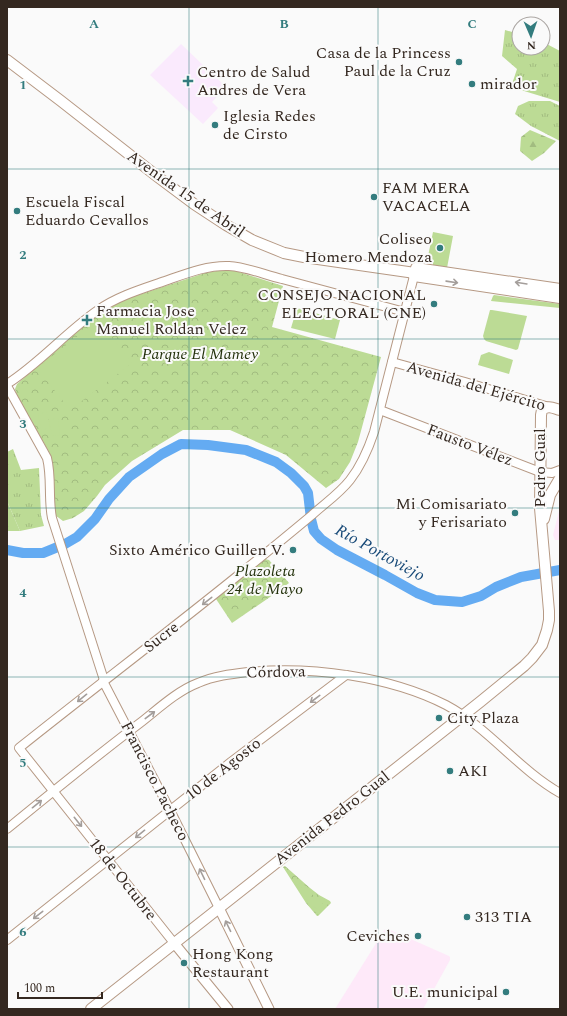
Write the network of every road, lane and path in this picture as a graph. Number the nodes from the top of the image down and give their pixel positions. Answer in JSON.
{"nodes":[{"id":1,"x":7,"y":60,"type":"edge"},
{"id":2,"x":415,"y":272,"type":"junction"},
{"id":3,"x":560,"y":289,"type":"edge"},
{"id":4,"x":560,"y":298,"type":"edge"},
{"id":5,"x":405,"y":312,"type":"junction"},
{"id":6,"x":392,"y":362,"type":"junction"},
{"id":7,"x":7,"y":385,"type":"edge"},
{"id":8,"x":549,"y":407,"type":"junction"},
{"id":9,"x":380,"y":410,"type":"junction"},
{"id":10,"x":560,"y":410,"type":"edge"},
{"id":11,"x":560,"y":470,"type":"edge"},
{"id":12,"x":540,"y":472,"type":"junction"},
{"id":13,"x":560,"y":478,"type":"edge"},
{"id":14,"x":542,"y":537,"type":"junction"},
{"id":15,"x":346,"y":675,"type":"junction"},
{"id":16,"x":104,"y":680,"type":"junction"},
{"id":17,"x":462,"y":715,"type":"junction"},
{"id":18,"x":130,"y":731,"type":"junction"},
{"id":19,"x":19,"y":748,"type":"joint"},
{"id":20,"x":54,"y":791,"type":"junction"},
{"id":21,"x":560,"y":794,"type":"edge"},
{"id":22,"x":170,"y":810,"type":"junction"},
{"id":23,"x":7,"y":829,"type":"edge"},
{"id":24,"x":108,"y":860,"type":"junction"},
{"id":25,"x":219,"y":908,"type":"junction"},
{"id":26,"x":7,"y":940,"type":"edge"},
{"id":27,"x":174,"y":943,"type":"junction"},
{"id":28,"x":224,"y":1007,"type":"edge"},
{"id":29,"x":91,"y":1009,"type":"edge"},
{"id":30,"x":270,"y":1009,"type":"edge"}],
"edges":[{"from":1,"to":2,"type":"main road","name":"Avenida 15 de Abril"},
{"from":3,"to":2,"type":"main road","name":"Avenida 15 de Abril","one_way":true},
{"from":2,"to":4,"type":"main road","name":"Avenida 15 de Abril","one_way":true},
{"from":2,"to":5,"type":"street"},
{"from":5,"to":6,"type":"street"},
{"from":5,"to":7,"type":"street"},
{"from":6,"to":8,"type":"street","name":"Avenida del Ejército"},
{"from":6,"to":9,"type":"street"},
{"from":7,"to":16,"type":"street","name":"Francisco Pacheco"},
{"from":8,"to":10,"type":"main road","name":"Avenida del Ejército"},
{"from":8,"to":12,"type":"main road","name":"Pedro Gual"},
{"from":9,"to":12,"type":"street","name":"Fausto Vélez"},
{"from":9,"to":16,"type":"street","name":"Sucre","one_way":true},
{"from":11,"to":12,"type":"street","name":"Fausto Vélez"},
{"from":12,"to":14,"type":"main road","name":"Pedro Gual"},
{"from":13,"to":14,"type":"main road","name":"Pedro Gual"},
{"from":14,"to":17,"type":"main road","name":"Avenida Pedro Gual"},
{"from":15,"to":17,"type":"street","name":"Córdova"},
{"from":18,"to":15,"type":"street","name":"Córdova","one_way":true},
{"from":15,"to":22,"type":"street","name":"10 de Agosto","one_way":true},
{"from":16,"to":18,"type":"street","name":"Francisco Pacheco"},
{"from":16,"to":19,"type":"street","name":"Sucre","one_way":true},
{"from":17,"to":21,"type":"street","name":"Córdova"},
{"from":17,"to":25,"type":"main road","name":"Avenida Pedro Gual"},
{"from":18,"to":20,"type":"street","name":"Córdova"},
{"from":18,"to":22,"type":"street","name":"Francisco Pacheco"},
{"from":19,"to":20,"type":"street","name":"18 de Octubre"},
{"from":23,"to":20,"type":"street","name":"Córdova","one_way":true},
{"from":20,"to":24,"type":"street","name":"18 de Octubre","one_way":true},
{"from":22,"to":24,"type":"street","name":"10 de Agosto","one_way":true},
{"from":25,"to":22,"type":"street","name":"Francisco Pacheco","one_way":true},
{"from":24,"to":26,"type":"street","name":"10 de Agosto","one_way":true},
{"from":24,"to":27,"type":"street","name":"18 de Octubre"},
{"from":25,"to":27,"type":"main road","name":"Avenida Pedro Gual"},
{"from":30,"to":25,"type":"main road","name":"Francisco Pacheco","one_way":true},
{"from":27,"to":28,"type":"main road","name":"18 de Octubre"},
{"from":27,"to":29,"type":"main road","name":"Avenida Pedro Gual"}]}
